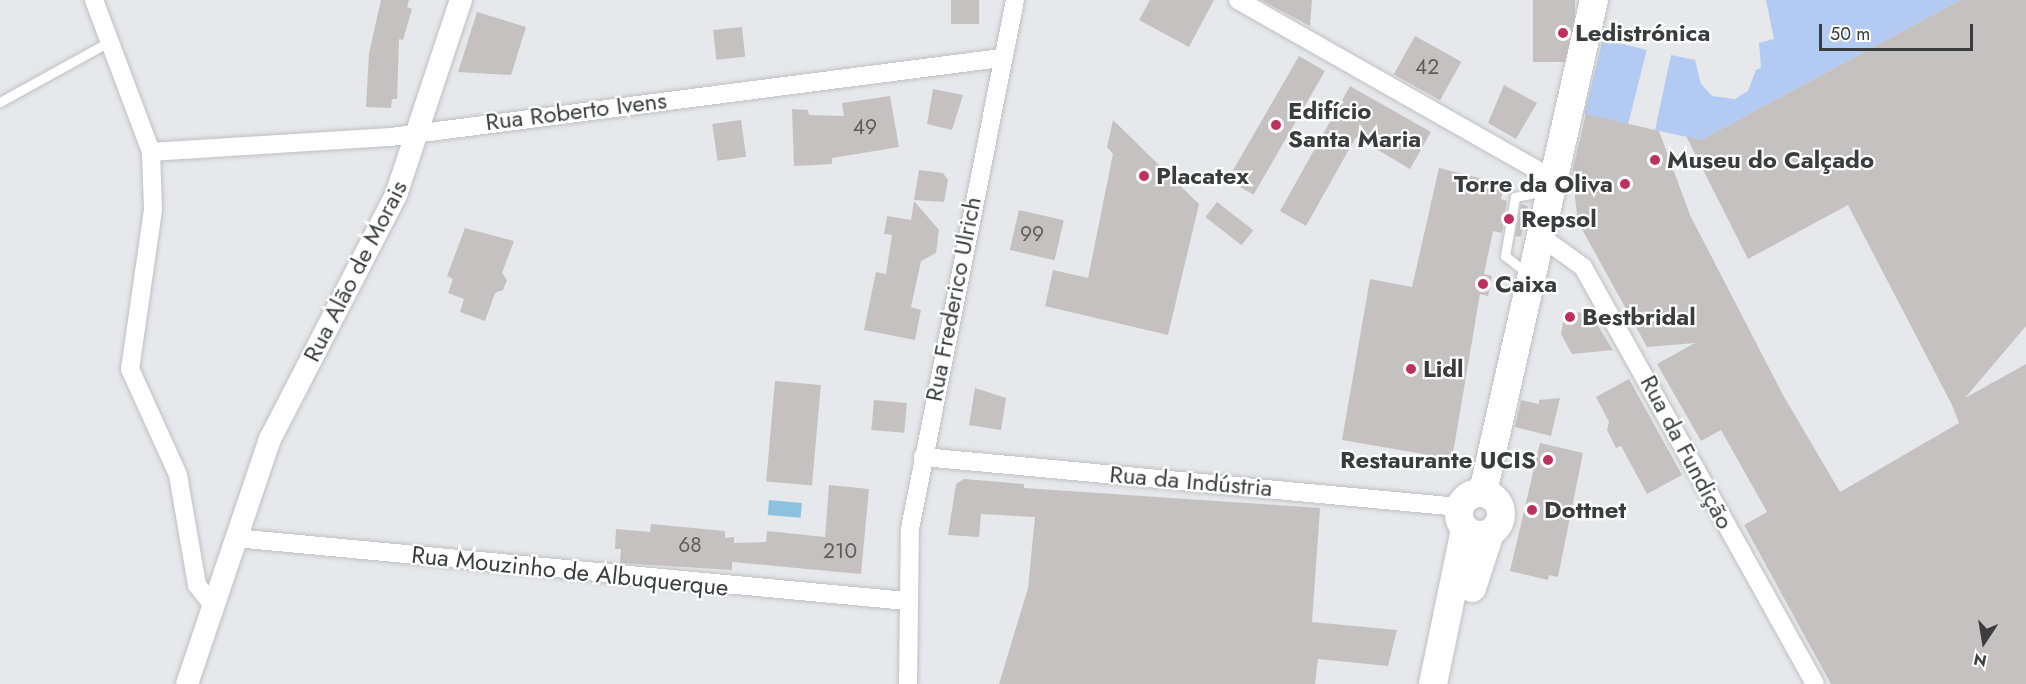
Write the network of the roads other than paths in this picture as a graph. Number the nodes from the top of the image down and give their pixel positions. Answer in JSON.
{"nodes":[{"id":1,"x":94,"y":0,"type":"edge"},
{"id":2,"x":461,"y":0,"type":"edge"},
{"id":3,"x":1015,"y":0,"type":"edge"},
{"id":4,"x":1238,"y":0,"type":"edge"},
{"id":5,"x":1594,"y":0,"type":"edge"},
{"id":6,"x":107,"y":43,"type":"junction"},
{"id":7,"x":1001,"y":58,"type":"junction"},
{"id":8,"x":0,"y":102,"type":"edge"},
{"id":9,"x":421,"y":130,"type":"junction"},
{"id":10,"x":151,"y":152,"type":"junction"},
{"id":11,"x":1552,"y":185,"type":"junction"},
{"id":12,"x":1540,"y":236,"type":"junction"},
{"id":13,"x":1531,"y":276,"type":"junction"},
{"id":14,"x":923,"y":457,"type":"junction"},
{"id":15,"x":1474,"y":516,"type":"junction"},
{"id":16,"x":235,"y":538,"type":"junction"},
{"id":17,"x":906,"y":601,"type":"junction"},
{"id":18,"x":211,"y":603,"type":"junction"},
{"id":19,"x":187,"y":684,"type":"edge"},
{"id":20,"x":908,"y":684,"type":"edge"},
{"id":21,"x":1433,"y":684,"type":"edge"},
{"id":22,"x":1450,"y":684,"type":"edge"},
{"id":23,"x":1815,"y":684,"type":"edge"}],
"edges":[{"from":1,"to":6,"type":"street"},
{"from":2,"to":9,"type":"street","name":"Rua Alão de Morais"},
{"from":3,"to":7,"type":"street","name":"Rua Frederico Ulrich"},
{"from":4,"to":11,"type":"street"},
{"from":5,"to":11,"type":"main road"},
{"from":6,"to":8,"type":"lane"},
{"from":6,"to":10,"type":"street"},
{"from":7,"to":9,"type":"street","name":"Rua Roberto Ivens"},
{"from":7,"to":14,"type":"street","name":"Rua Frederico Ulrich"},
{"from":9,"to":10,"type":"street","name":"Rua Roberto Ivens"},
{"from":9,"to":16,"type":"street","name":"Rua Alão de Morais"},
{"from":10,"to":18,"type":"street"},
{"from":11,"to":12,"type":"main road"},
{"from":11,"to":13,"type":"lane"},
{"from":12,"to":13,"type":"main road"},
{"from":12,"to":23,"type":"street","name":"Rua da Fundição"},
{"from":13,"to":15,"type":"main road"},
{"from":14,"to":15,"type":"street","name":"Rua da Indústria"},
{"from":14,"to":17,"type":"street","name":"Rua Frederico Ulrich"},
{"from":15,"to":21,"type":"main road"},
{"from":15,"to":22,"type":"main road"},
{"from":16,"to":17,"type":"street","name":"Rua Mouzinho de Albuquerque"},
{"from":16,"to":18,"type":"street","name":"Rua Alão de Morais"},
{"from":17,"to":20,"type":"street","name":"Rua Frederico Ulrich"},
{"from":18,"to":19,"type":"street","name":"Rua Alão de Morais"}]}
